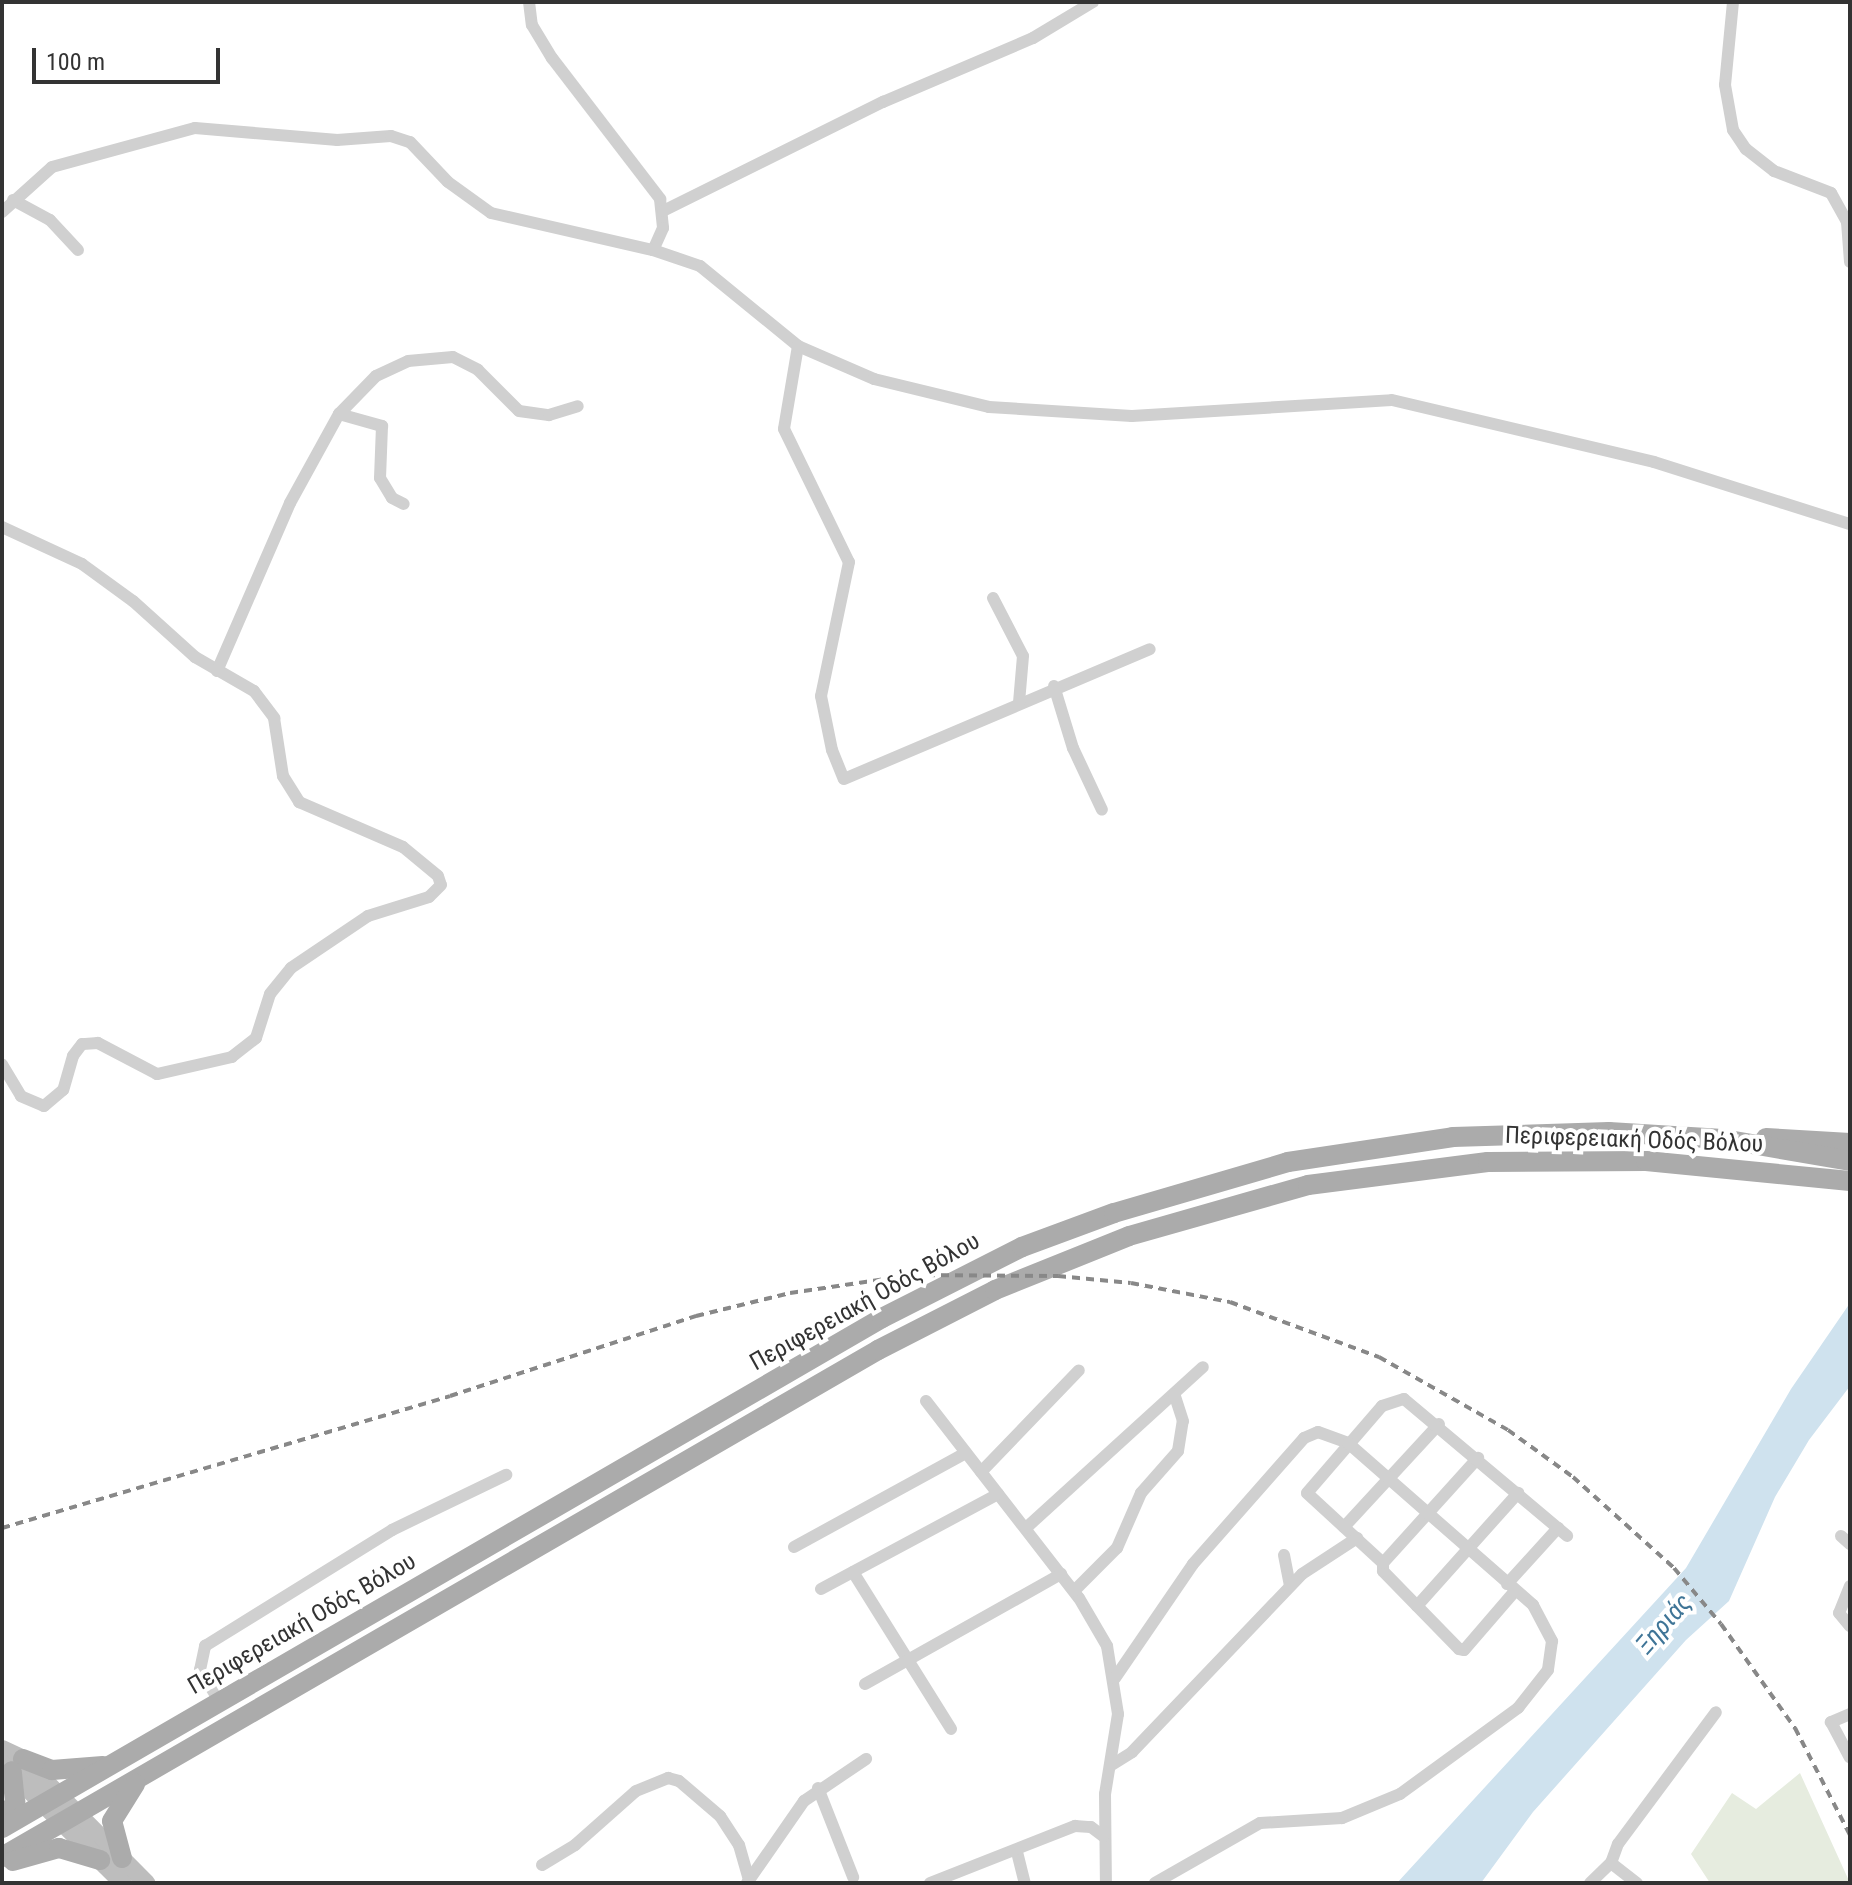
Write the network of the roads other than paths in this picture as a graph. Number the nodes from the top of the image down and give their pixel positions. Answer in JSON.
{"nodes":[{"id":1,"x":529,"y":2,"type":"edge"},
{"id":2,"x":1093,"y":2,"type":"edge"},
{"id":3,"x":1733,"y":2,"type":"edge"},
{"id":4,"x":13,"y":200,"type":"junction"},
{"id":5,"x":663,"y":211,"type":"junction"},
{"id":6,"x":2,"y":212,"type":"edge"},
{"id":7,"x":78,"y":250,"type":"dead end"},
{"id":8,"x":653,"y":250,"type":"junction"},
{"id":9,"x":1850,"y":262,"type":"edge"},
{"id":10,"x":798,"y":346,"type":"junction"},
{"id":11,"x":578,"y":406,"type":"dead end"},
{"id":12,"x":339,"y":414,"type":"junction"},
{"id":13,"x":404,"y":504,"type":"dead end"},
{"id":14,"x":1850,"y":524,"type":"edge"},
{"id":15,"x":2,"y":527,"type":"edge"},
{"id":16,"x":993,"y":598,"type":"dead end"},
{"id":17,"x":1150,"y":649,"type":"dead end"},
{"id":18,"x":217,"y":671,"type":"junction"},
{"id":19,"x":1054,"y":686,"type":"junction"},
{"id":20,"x":1019,"y":703,"type":"junction"},
{"id":21,"x":1102,"y":810,"type":"dead end"},
{"id":22,"x":2,"y":1064,"type":"edge"},
{"id":23,"x":1723,"y":1139,"type":"junction"},
{"id":24,"x":1850,"y":1143,"type":"edge"},
{"id":25,"x":1850,"y":1161,"type":"edge"},
{"id":26,"x":1728,"y":1167,"type":"junction"},
{"id":27,"x":1850,"y":1181,"type":"edge"},
{"id":28,"x":1850,"y":1194,"type":"edge"},
{"id":29,"x":1203,"y":1367,"type":"dead end"},
{"id":30,"x":1079,"y":1370,"type":"dead end"},
{"id":31,"x":1174,"y":1394,"type":"junction"},
{"id":32,"x":926,"y":1401,"type":"dead end"},
{"id":33,"x":1439,"y":1424,"type":"junction"},
{"id":34,"x":1348,"y":1443,"type":"junction"},
{"id":35,"x":966,"y":1453,"type":"junction"},
{"id":36,"x":1478,"y":1458,"type":"junction"},
{"id":37,"x":981,"y":1472,"type":"junction"},
{"id":38,"x":506,"y":1475,"type":"dead end"},
{"id":39,"x":1388,"y":1479,"type":"junction"},
{"id":40,"x":1518,"y":1493,"type":"junction"},
{"id":41,"x":998,"y":1494,"type":"junction"},
{"id":42,"x":1428,"y":1515,"type":"junction"},
{"id":43,"x":1344,"y":1527,"type":"junction"},
{"id":44,"x":1026,"y":1528,"type":"junction"},
{"id":45,"x":1357,"y":1538,"type":"junction"},
{"id":46,"x":794,"y":1547,"type":"dead end"},
{"id":47,"x":1467,"y":1551,"type":"junction"},
{"id":48,"x":1284,"y":1555,"type":"dead end"},
{"id":49,"x":1383,"y":1563,"type":"junction"},
{"id":50,"x":853,"y":1572,"type":"junction"},
{"id":51,"x":1061,"y":1574,"type":"junction"},
{"id":52,"x":1290,"y":1585,"type":"junction"},
{"id":53,"x":1850,"y":1586,"type":"edge"},
{"id":54,"x":1511,"y":1587,"type":"junction"},
{"id":55,"x":821,"y":1589,"type":"dead end"},
{"id":56,"x":1074,"y":1591,"type":"junction"},
{"id":57,"x":1417,"y":1606,"type":"junction"},
{"id":58,"x":1850,"y":1626,"type":"edge"},
{"id":59,"x":910,"y":1659,"type":"junction"},
{"id":60,"x":1115,"y":1678,"type":"junction"},
{"id":61,"x":865,"y":1684,"type":"dead end"},
{"id":62,"x":220,"y":1702,"type":"junction"},
{"id":63,"x":1716,"y":1712,"type":"dead end"},
{"id":64,"x":1850,"y":1714,"type":"edge"},
{"id":65,"x":951,"y":1729,"type":"dead end"},
{"id":66,"x":2,"y":1749,"type":"edge"},
{"id":67,"x":1850,"y":1757,"type":"edge"},
{"id":68,"x":866,"y":1759,"type":"dead end"},
{"id":69,"x":12,"y":1764,"type":"edge"},
{"id":70,"x":115,"y":1764,"type":"junction"},
{"id":71,"x":1110,"y":1766,"type":"junction"},
{"id":72,"x":143,"y":1776,"type":"junction"},
{"id":73,"x":818,"y":1788,"type":"junction"},
{"id":74,"x":53,"y":1800,"type":"junction"},
{"id":75,"x":69,"y":1817,"type":"junction"},
{"id":76,"x":2,"y":1826,"type":"edge"},
{"id":77,"x":1103,"y":1836,"type":"junction"},
{"id":78,"x":1017,"y":1852,"type":"junction"},
{"id":79,"x":2,"y":1857,"type":"edge"},
{"id":80,"x":122,"y":1858,"type":"junction"},
{"id":81,"x":100,"y":1860,"type":"junction"},
{"id":82,"x":1611,"y":1863,"type":"junction"},
{"id":83,"x":2,"y":1865,"type":"edge"},
{"id":84,"x":542,"y":1865,"type":"dead end"},
{"id":85,"x":853,"y":1877,"type":"dead end"},
{"id":86,"x":748,"y":1881,"type":"edge"},
{"id":87,"x":123,"y":1883,"type":"edge"},
{"id":88,"x":146,"y":1883,"type":"edge"},
{"id":89,"x":930,"y":1883,"type":"edge"},
{"id":90,"x":1025,"y":1883,"type":"edge"},
{"id":91,"x":1106,"y":1883,"type":"edge"},
{"id":92,"x":1155,"y":1883,"type":"edge"},
{"id":93,"x":1590,"y":1883,"type":"edge"},
{"id":94,"x":1637,"y":1883,"type":"edge"}],
"edges":[{"from":1,"to":5,"type":"street"},
{"from":2,"to":5,"type":"street"},
{"from":3,"to":9,"type":"street"},
{"from":4,"to":6,"type":"street"},
{"from":4,"to":7,"type":"street"},
{"from":4,"to":8,"type":"street"},
{"from":5,"to":8,"type":"street"},
{"from":8,"to":10,"type":"street"},
{"from":10,"to":14,"type":"street"},
{"from":10,"to":20,"type":"street"},
{"from":11,"to":12,"type":"street"},
{"from":12,"to":13,"type":"street"},
{"from":12,"to":18,"type":"street"},
{"from":15,"to":18,"type":"street"},
{"from":16,"to":20,"type":"street"},
{"from":17,"to":19,"type":"street"},
{"from":18,"to":22,"type":"street"},
{"from":19,"to":20,"type":"street"},
{"from":19,"to":21,"type":"street"},
{"from":23,"to":24,"type":"main road"},
{"from":23,"to":25,"type":"main road","name":"Περιφερειακή Οδός Βόλου"},
{"from":23,"to":62,"type":"main road","name":"Περιφερειακή Οδός Βόλου"},
{"from":26,"to":27,"type":"main road","name":"Περιφερειακή Οδός Βόλου"},
{"from":26,"to":28,"type":"main road"},
{"from":26,"to":72,"type":"main road","name":"Περιφερειακή Οδός Βόλου"},
{"from":29,"to":31,"type":"street"},
{"from":30,"to":37,"type":"street"},
{"from":31,"to":44,"type":"street"},
{"from":31,"to":56,"type":"street"},
{"from":32,"to":35,"type":"street"},
{"from":33,"to":34,"type":"street"},
{"from":33,"to":36,"type":"street"},
{"from":33,"to":39,"type":"street"},
{"from":34,"to":39,"type":"street"},
{"from":34,"to":43,"type":"street"},
{"from":34,"to":60,"type":"street"},
{"from":35,"to":37,"type":"street"},
{"from":35,"to":46,"type":"street"},
{"from":36,"to":40,"type":"street"},
{"from":36,"to":42,"type":"street"},
{"from":37,"to":41,"type":"street"},
{"from":38,"to":62,"type":"street"},
{"from":39,"to":42,"type":"street"},
{"from":39,"to":43,"type":"street"},
{"from":40,"to":47,"type":"street"},
{"from":40,"to":54,"type":"street"},
{"from":41,"to":44,"type":"street"},
{"from":41,"to":50,"type":"street"},
{"from":42,"to":47,"type":"street"},
{"from":42,"to":49,"type":"street"},
{"from":43,"to":45,"type":"street"},
{"from":44,"to":51,"type":"street"},
{"from":45,"to":49,"type":"street"},
{"from":45,"to":52,"type":"street"},
{"from":47,"to":54,"type":"street"},
{"from":47,"to":57,"type":"street"},
{"from":48,"to":52,"type":"street"},
{"from":49,"to":57,"type":"street"},
{"from":50,"to":55,"type":"street"},
{"from":50,"to":59,"type":"street"},
{"from":51,"to":56,"type":"street"},
{"from":51,"to":59,"type":"street"},
{"from":52,"to":71,"type":"street"},
{"from":53,"to":58,"type":"street"},
{"from":54,"to":57,"type":"street"},
{"from":54,"to":92,"type":"street"},
{"from":56,"to":60,"type":"street"},
{"from":59,"to":61,"type":"street"},
{"from":59,"to":65,"type":"street"},
{"from":60,"to":71,"type":"street"},
{"from":62,"to":70,"type":"main road","name":"Περιφερειακή Οδός Βόλου"},
{"from":63,"to":82,"type":"street"},
{"from":64,"to":67,"type":"street"},
{"from":66,"to":69,"type":"main road"},
{"from":68,"to":73,"type":"street"},
{"from":69,"to":70,"type":"main road"},
{"from":69,"to":74,"type":"main road"},
{"from":69,"to":76,"type":"main road"},
{"from":70,"to":74,"type":"main road","name":"Περιφερειακή Οδός Βόλου"},
{"from":71,"to":77,"type":"street"},
{"from":72,"to":75,"type":"main road","name":"Περιφερειακή Οδός Βόλου"},
{"from":72,"to":80,"type":"main road"},
{"from":73,"to":85,"type":"street"},
{"from":73,"to":86,"type":"street"},
{"from":74,"to":75,"type":"main road"},
{"from":74,"to":76,"type":"main road","name":"Περιφερειακή Οδός Βόλου"},
{"from":75,"to":79,"type":"main road","name":"Περιφερειακή Οδός Βόλου"},
{"from":75,"to":80,"type":"main road"},
{"from":75,"to":81,"type":"main road"},
{"from":77,"to":78,"type":"street"},
{"from":77,"to":91,"type":"street"},
{"from":78,"to":89,"type":"street"},
{"from":78,"to":90,"type":"street"},
{"from":80,"to":88,"type":"main road"},
{"from":81,"to":83,"type":"main road"},
{"from":81,"to":87,"type":"main road"},
{"from":82,"to":93,"type":"street"},
{"from":82,"to":94,"type":"street"},
{"from":84,"to":86,"type":"street"}]}
